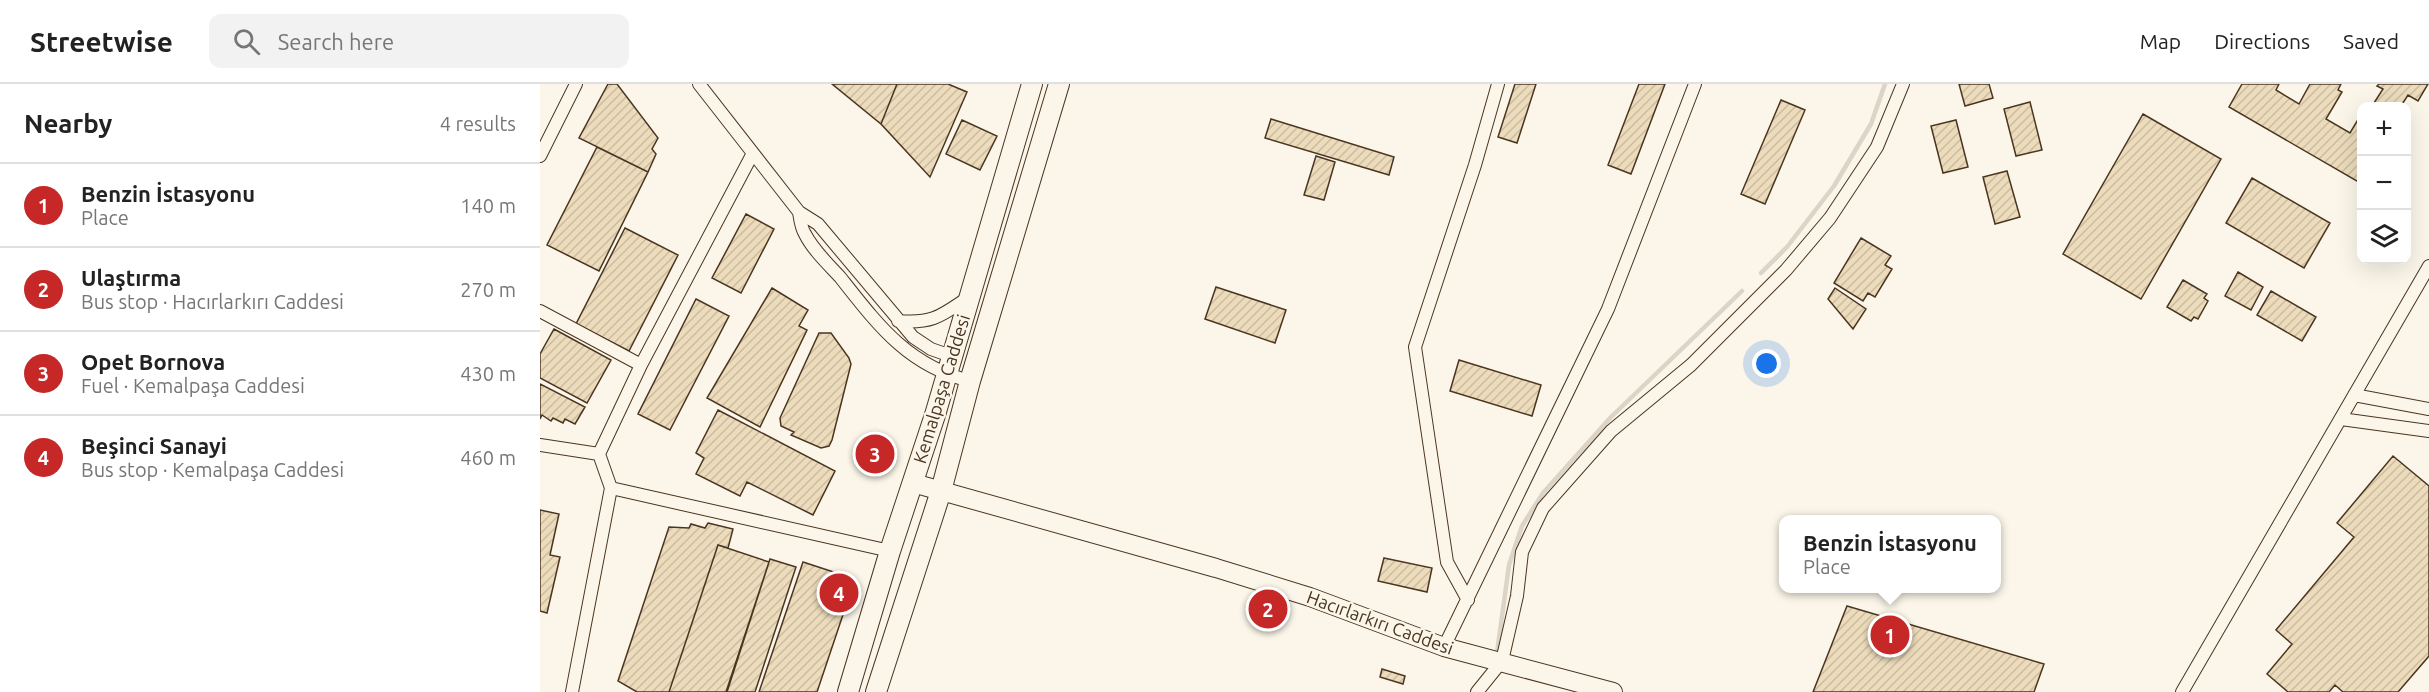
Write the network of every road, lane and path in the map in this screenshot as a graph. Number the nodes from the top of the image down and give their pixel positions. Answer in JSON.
{"nodes":[{"id":1,"x":576,"y":84,"type":"edge"},
{"id":2,"x":699,"y":84,"type":"edge"},
{"id":3,"x":1032,"y":84,"type":"edge"},
{"id":4,"x":1059,"y":84,"type":"edge"},
{"id":5,"x":1498,"y":84,"type":"edge"},
{"id":6,"x":1695,"y":84,"type":"edge"},
{"id":7,"x":1903,"y":84,"type":"edge"},
{"id":8,"x":753,"y":153,"type":"junction"},
{"id":9,"x":540,"y":156,"type":"edge"},
{"id":10,"x":799,"y":212,"type":"junction"},
{"id":11,"x":2429,"y":266,"type":"edge"},
{"id":12,"x":970,"y":296,"type":"junction"},
{"id":13,"x":540,"y":311,"type":"edge"},
{"id":14,"x":898,"y":321,"type":"junction"},
{"id":15,"x":642,"y":365,"type":"junction"},
{"id":16,"x":948,"y":365,"type":"junction"},
{"id":17,"x":973,"y":372,"type":"junction"},
{"id":18,"x":2354,"y":395,"type":"junction"},
{"id":19,"x":2429,"y":409,"type":"edge"},
{"id":20,"x":2340,"y":419,"type":"junction"},
{"id":21,"x":2429,"y":431,"type":"edge"},
{"id":22,"x":540,"y":445,"type":"edge"},
{"id":23,"x":599,"y":454,"type":"junction"},
{"id":24,"x":913,"y":483,"type":"junction"},
{"id":25,"x":611,"y":488,"type":"junction"},
{"id":26,"x":941,"y":491,"type":"junction"},
{"id":27,"x":890,"y":551,"type":"junction"},
{"id":28,"x":1468,"y":600,"type":"junction"},
{"id":29,"x":1444,"y":647,"type":"junction"},
{"id":30,"x":1502,"y":662,"type":"junction"},
{"id":31,"x":572,"y":692,"type":"edge"},
{"id":32,"x":848,"y":692,"type":"edge"},
{"id":33,"x":876,"y":692,"type":"edge"},
{"id":34,"x":1477,"y":692,"type":"edge"},
{"id":35,"x":1612,"y":692,"type":"edge"},
{"id":36,"x":2182,"y":692,"type":"edge"}],
"edges":[{"from":1,"to":9,"type":"street"},
{"from":2,"to":8,"type":"street"},
{"from":3,"to":12,"type":"main road","name":"Kemalpaşa Caddesi"},
{"from":4,"to":17,"type":"main road","name":"Kemalpaşa Caddesi"},
{"from":5,"to":28,"type":"street"},
{"from":6,"to":28,"type":"street"},
{"from":7,"to":30,"type":"street"},
{"from":8,"to":10,"type":"street"},
{"from":8,"to":15,"type":"street"},
{"from":10,"to":14,"type":"street"},
{"from":10,"to":16,"type":"street"},
{"from":11,"to":18,"type":"street"},
{"from":12,"to":14,"type":"street"},
{"from":12,"to":16,"type":"main road","name":"Kemalpaşa Caddesi"},
{"from":13,"to":15,"type":"street"},
{"from":14,"to":16,"type":"street"},
{"from":15,"to":23,"type":"street"},
{"from":16,"to":17,"type":"main road"},
{"from":16,"to":24,"type":"main road","name":"Kemalpaşa Caddesi"},
{"from":17,"to":26,"type":"main road","name":"Kemalpaşa Caddesi"},
{"from":18,"to":19,"type":"street"},
{"from":18,"to":20,"type":"street"},
{"from":20,"to":21,"type":"street"},
{"from":20,"to":36,"type":"street"},
{"from":22,"to":23,"type":"street"},
{"from":23,"to":25,"type":"street"},
{"from":24,"to":26,"type":"street","name":"Hacırlarkırı Caddesi"},
{"from":24,"to":27,"type":"main road","name":"Kemalpaşa Caddesi"},
{"from":25,"to":27,"type":"street"},
{"from":25,"to":31,"type":"street"},
{"from":26,"to":29,"type":"street","name":"Hacırlarkırı Caddesi"},
{"from":26,"to":33,"type":"main road"},
{"from":27,"to":32,"type":"main road","name":"Kemalpaşa Caddesi"},
{"from":28,"to":29,"type":"street"},
{"from":29,"to":30,"type":"street","name":"Hacırlarkırı Caddesi"},
{"from":30,"to":34,"type":"street"},
{"from":30,"to":35,"type":"street","name":"Hacırlarkırı Caddesi"}]}
